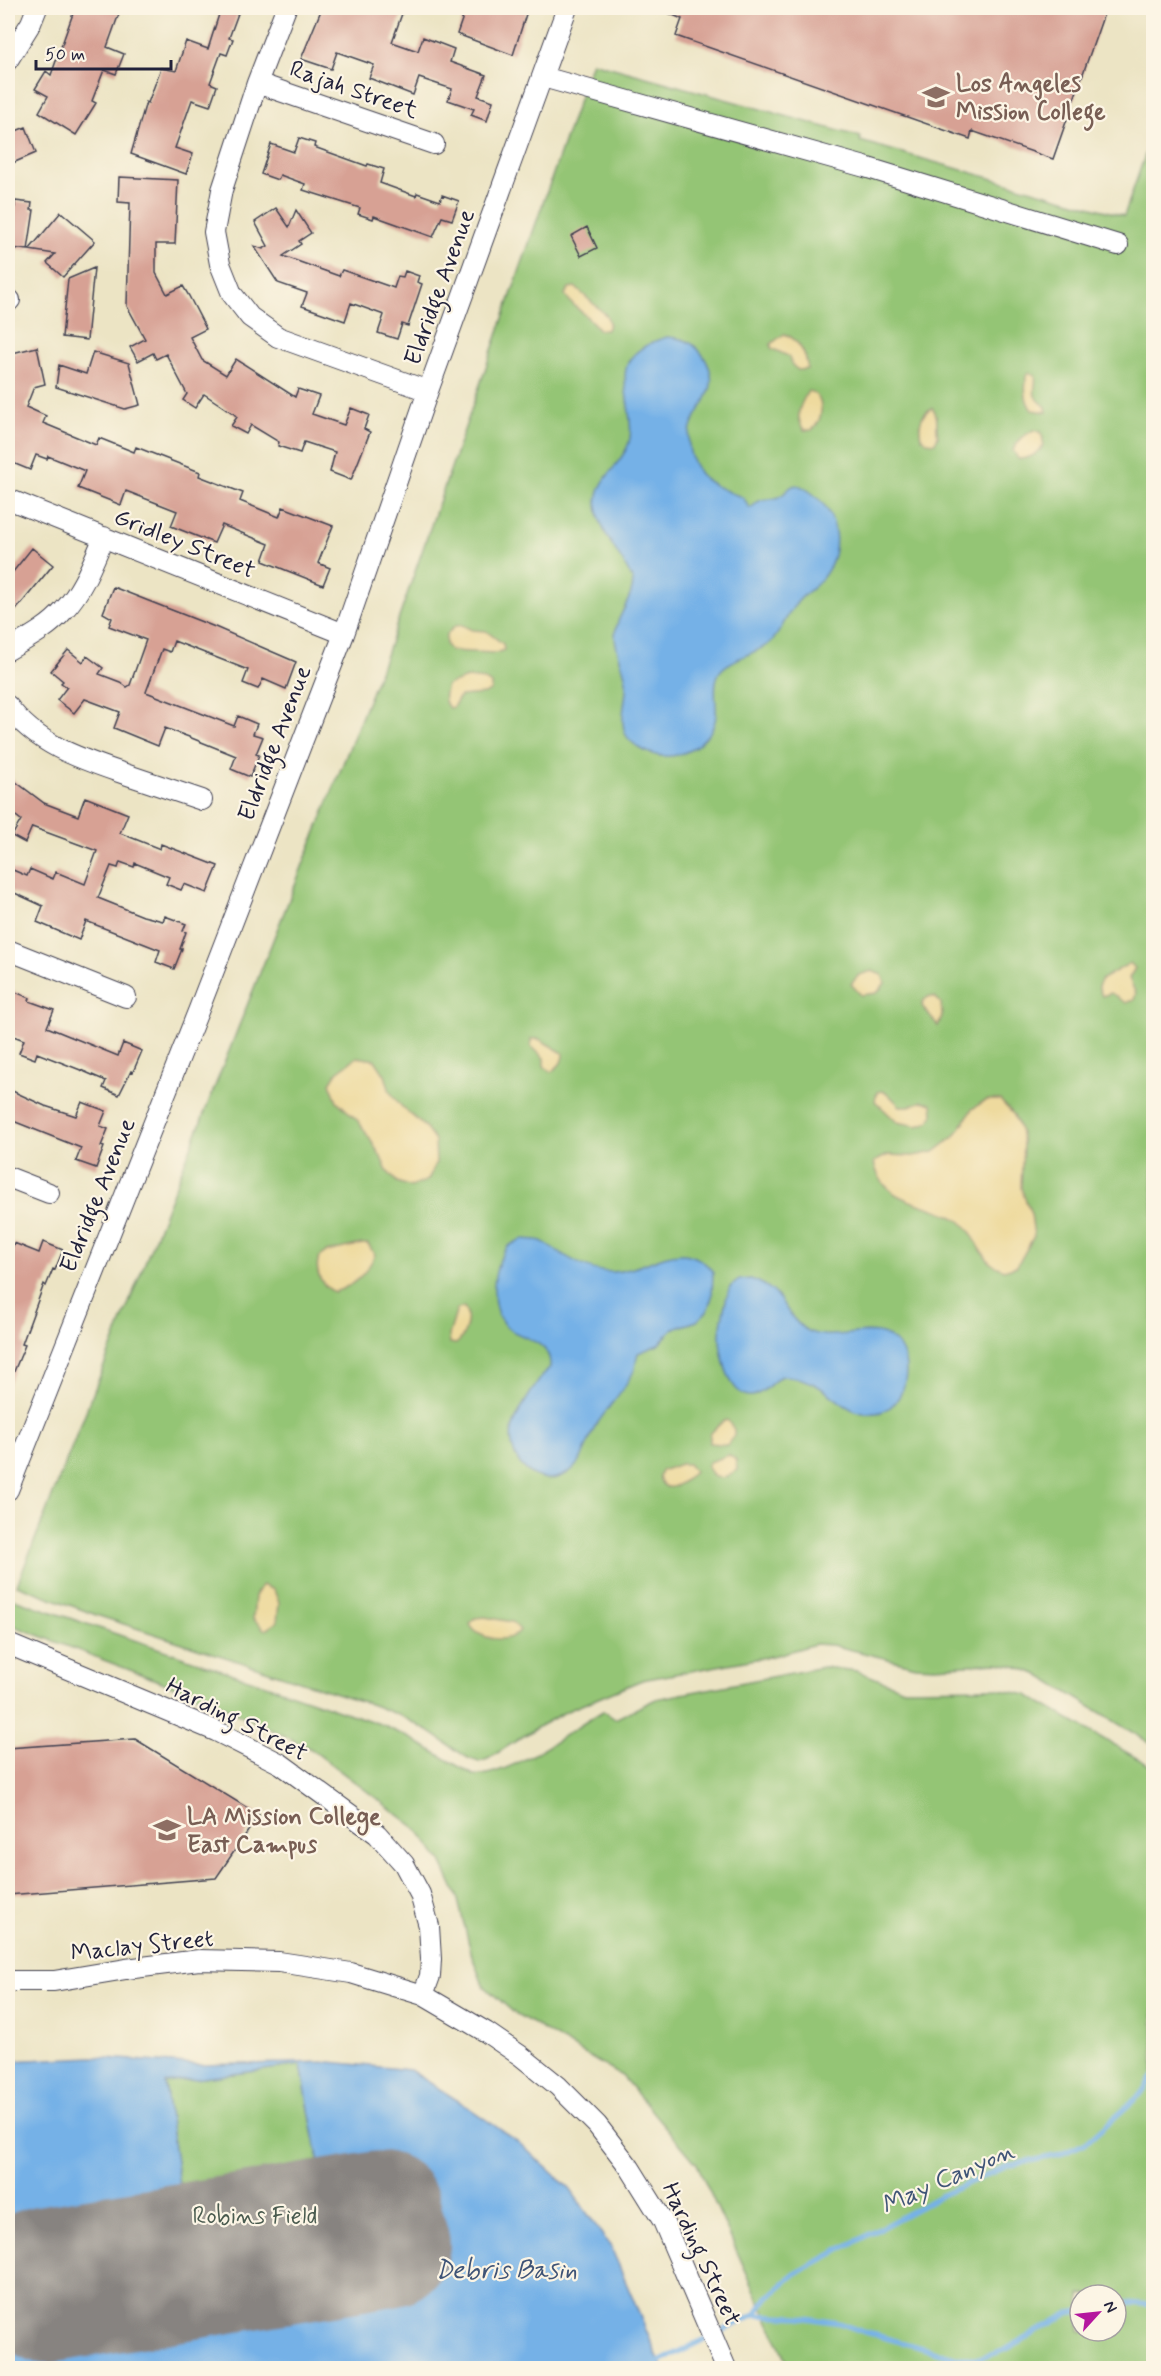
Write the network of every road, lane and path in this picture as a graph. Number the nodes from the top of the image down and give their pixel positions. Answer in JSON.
{"nodes":[{"id":1,"x":36,"y":8,"type":"edge"},
{"id":2,"x":286,"y":8,"type":"edge"},
{"id":3,"x":567,"y":8,"type":"edge"},
{"id":4,"x":8,"y":60,"type":"edge"},
{"id":5,"x":543,"y":76,"type":"junction"},
{"id":6,"x":257,"y":83,"type":"junction"},
{"id":7,"x":434,"y":144,"type":"dead end"},
{"id":8,"x":1118,"y":245,"type":"dead end"},
{"id":9,"x":428,"y":391,"type":"junction"},
{"id":10,"x":8,"y":500,"type":"edge"},
{"id":11,"x":104,"y":537,"type":"junction"},
{"id":12,"x":344,"y":634,"type":"junction"},
{"id":13,"x":8,"y":650,"type":"edge"},
{"id":14,"x":8,"y":706,"type":"edge"},
{"id":15,"x":202,"y":800,"type":"dead end"},
{"id":16,"x":8,"y":951,"type":"edge"},
{"id":17,"x":126,"y":997,"type":"dead end"},
{"id":18,"x":8,"y":1177,"type":"edge"},
{"id":19,"x":49,"y":1193,"type":"dead end"},
{"id":20,"x":8,"y":1490,"type":"edge"},
{"id":21,"x":8,"y":1644,"type":"edge"},
{"id":22,"x":8,"y":1981,"type":"edge"},
{"id":23,"x":423,"y":1995,"type":"junction"},
{"id":24,"x":726,"y":2368,"type":"edge"}],
"edges":[{"from":1,"to":4,"type":"street"},
{"from":2,"to":6,"type":"street"},
{"from":3,"to":5,"type":"street","name":"Eldridge Avenue"},
{"from":5,"to":8,"type":"street"},
{"from":5,"to":9,"type":"street","name":"Eldridge Avenue"},
{"from":6,"to":7,"type":"street","name":"Rajah Street"},
{"from":6,"to":9,"type":"street"},
{"from":9,"to":12,"type":"street","name":"Eldridge Avenue"},
{"from":10,"to":11,"type":"street","name":"Gridley Street"},
{"from":11,"to":12,"type":"street","name":"Gridley Street"},
{"from":11,"to":13,"type":"street"},
{"from":12,"to":20,"type":"street","name":"Eldridge Avenue"},
{"from":14,"to":15,"type":"street"},
{"from":16,"to":17,"type":"street"},
{"from":18,"to":19,"type":"street"},
{"from":21,"to":23,"type":"street","name":"Harding Street"},
{"from":22,"to":23,"type":"street","name":"Maclay Street"},
{"from":23,"to":24,"type":"street","name":"Harding Street"}]}
